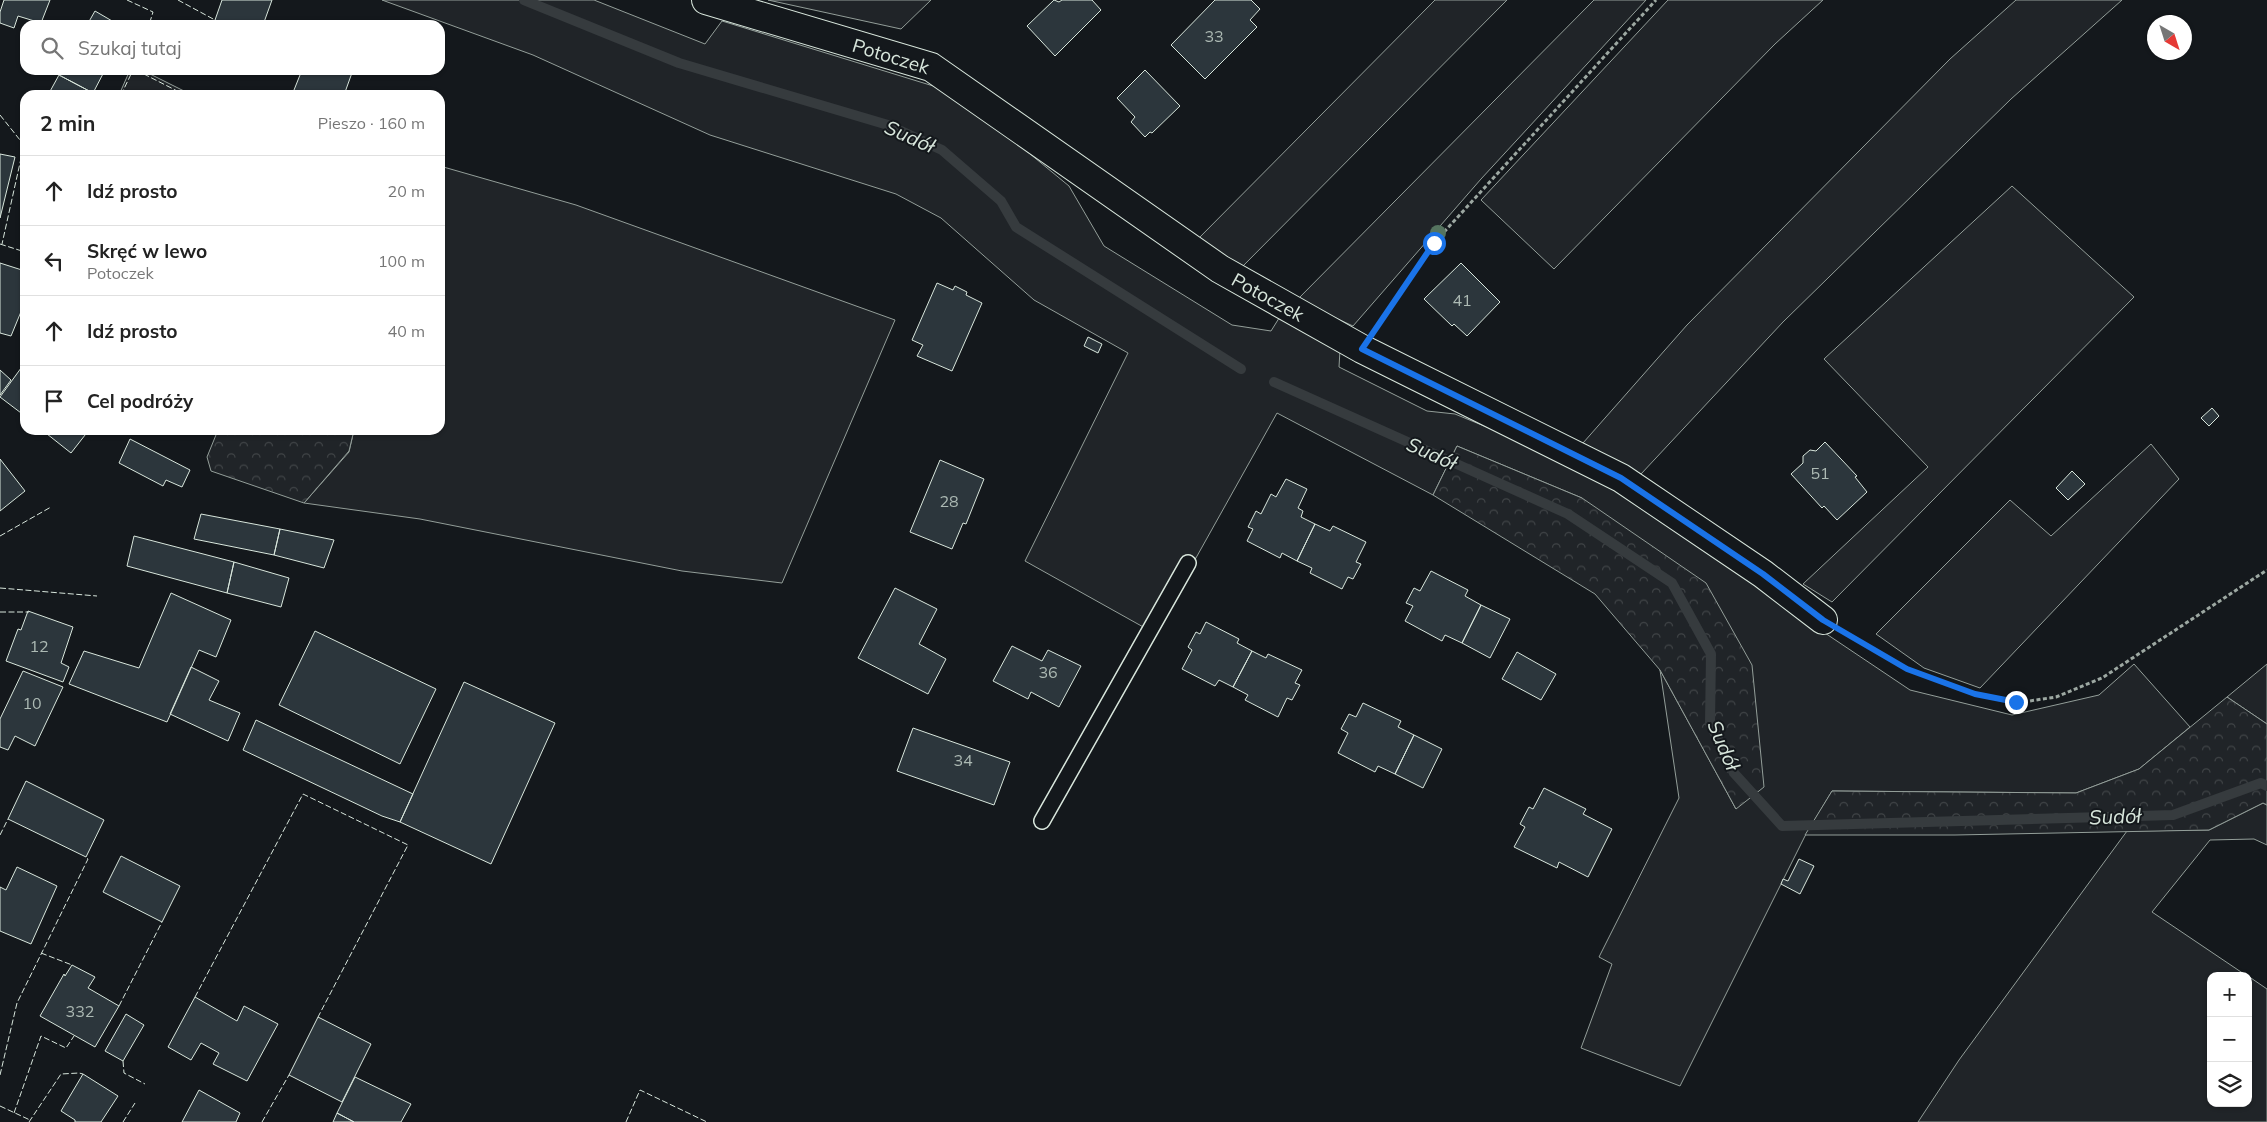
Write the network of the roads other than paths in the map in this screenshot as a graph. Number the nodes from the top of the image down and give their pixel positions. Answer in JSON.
{"nodes":[{"id":1,"x":706,"y":0,"type":"edge"},
{"id":2,"x":1188,"y":563,"type":"dead end"},
{"id":3,"x":1823,"y":620,"type":"road end"},
{"id":4,"x":1042,"y":821,"type":"dead end"}],
"edges":[{"from":1,"to":3,"type":"street","name":"Potoczek"},
{"from":2,"to":4,"type":"lane"}]}
